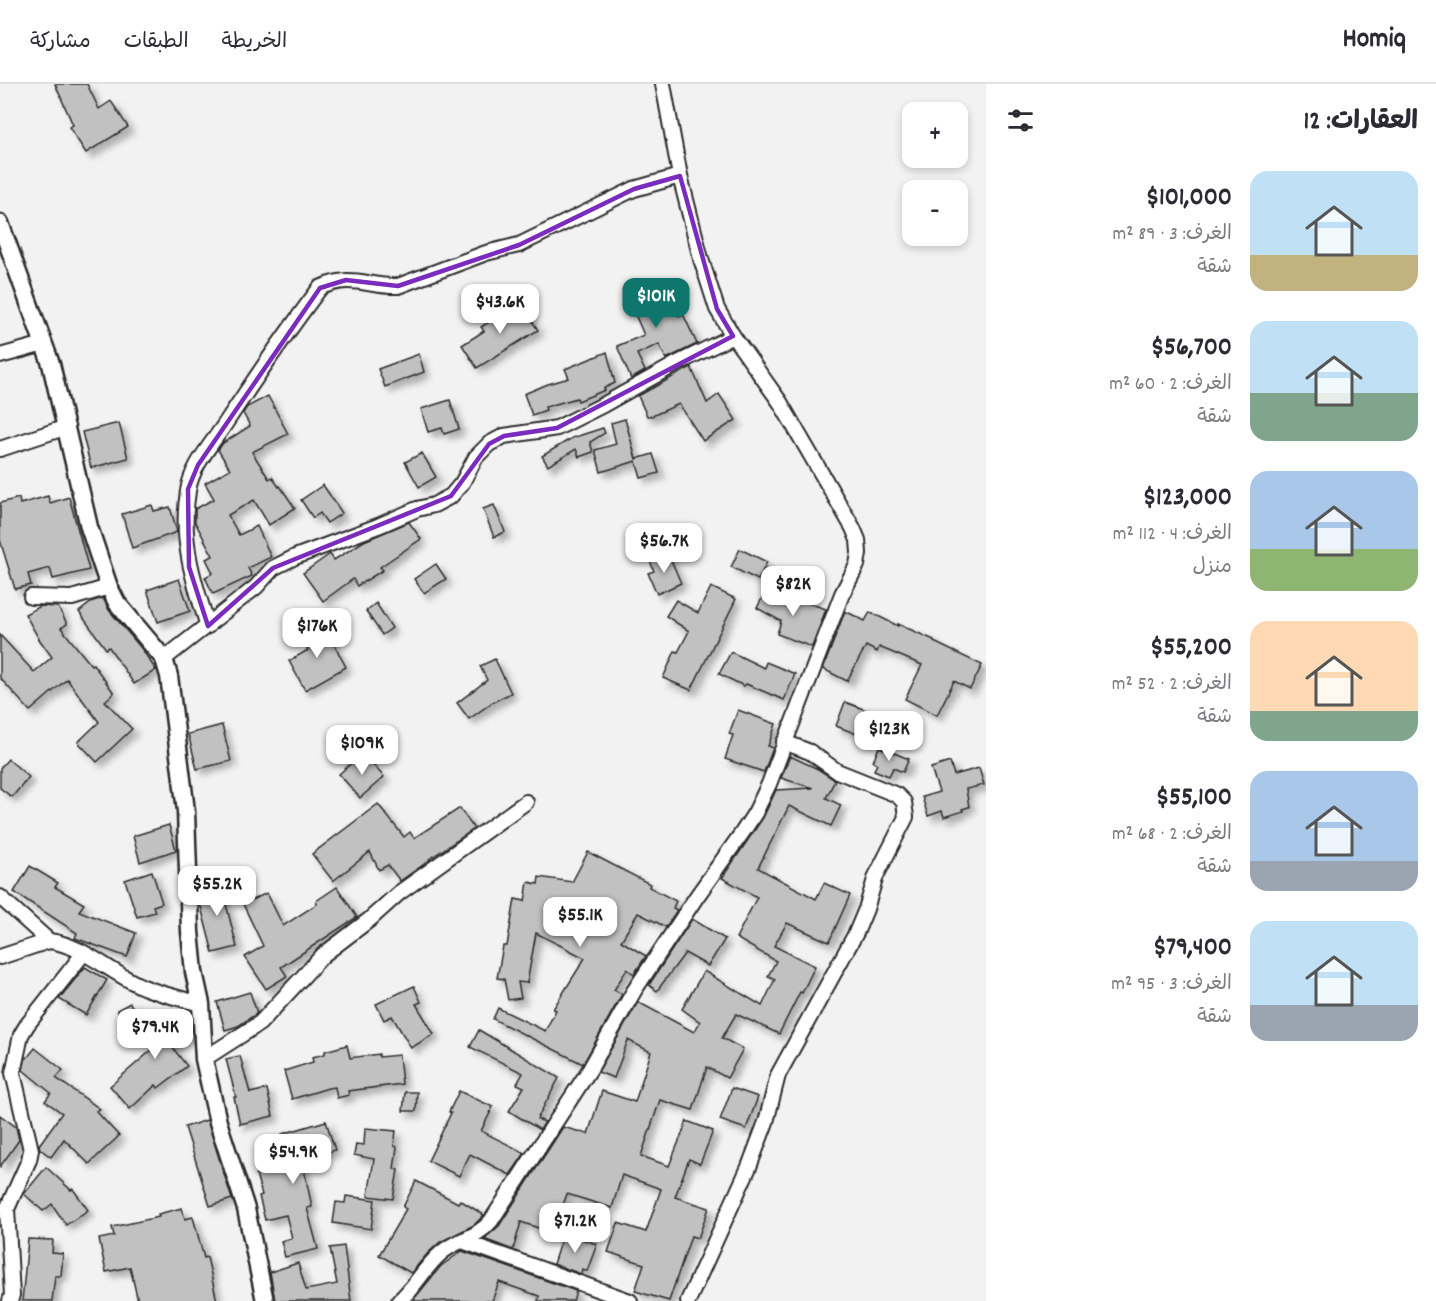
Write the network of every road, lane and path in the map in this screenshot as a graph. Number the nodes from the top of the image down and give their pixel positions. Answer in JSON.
{"nodes":[{"id":1,"x":663,"y":84,"type":"edge"},
{"id":2,"x":680,"y":176,"type":"junction"},
{"id":3,"x":0,"y":223,"type":"edge"},
{"id":4,"x":733,"y":336,"type":"junction"},
{"id":5,"x":44,"y":344,"type":"junction"},
{"id":6,"x":0,"y":357,"type":"edge"},
{"id":7,"x":67,"y":427,"type":"junction"},
{"id":8,"x":0,"y":449,"type":"edge"},
{"id":9,"x":109,"y":587,"type":"junction"},
{"id":10,"x":31,"y":597,"type":"dead end"},
{"id":11,"x":208,"y":626,"type":"junction"},
{"id":12,"x":164,"y":659,"type":"junction"},
{"id":13,"x":784,"y":742,"type":"junction"},
{"id":14,"x":526,"y":802,"type":"dead end"},
{"id":15,"x":0,"y":897,"type":"edge"},
{"id":16,"x":49,"y":941,"type":"junction"},
{"id":17,"x":83,"y":954,"type":"junction"},
{"id":18,"x":0,"y":957,"type":"edge"},
{"id":19,"x":201,"y":1004,"type":"junction"},
{"id":20,"x":204,"y":1059,"type":"junction"},
{"id":21,"x":462,"y":1241,"type":"junction"},
{"id":22,"x":7,"y":1296,"type":"edge"},
{"id":23,"x":265,"y":1301,"type":"edge"},
{"id":24,"x":399,"y":1301,"type":"edge"},
{"id":25,"x":630,"y":1301,"type":"edge"},
{"id":26,"x":688,"y":1301,"type":"edge"}],
"edges":[{"from":1,"to":2,"type":"street"},
{"from":2,"to":4,"type":"street"},
{"from":2,"to":11,"type":"street"},
{"from":3,"to":5,"type":"street"},
{"from":4,"to":11,"type":"street"},
{"from":4,"to":13,"type":"street"},
{"from":5,"to":6,"type":"street"},
{"from":5,"to":7,"type":"street"},
{"from":7,"to":8,"type":"street"},
{"from":7,"to":9,"type":"street"},
{"from":9,"to":10,"type":"street"},
{"from":9,"to":12,"type":"street"},
{"from":11,"to":12,"type":"street"},
{"from":12,"to":19,"type":"street"},
{"from":13,"to":21,"type":"street"},
{"from":13,"to":26,"type":"street"},
{"from":14,"to":20,"type":"street"},
{"from":15,"to":16,"type":"street"},
{"from":16,"to":17,"type":"street"},
{"from":16,"to":18,"type":"street"},
{"from":17,"to":19,"type":"street"},
{"from":17,"to":22,"type":"street"},
{"from":19,"to":20,"type":"street"},
{"from":20,"to":23,"type":"street"},
{"from":21,"to":24,"type":"street"},
{"from":21,"to":25,"type":"street"}]}
